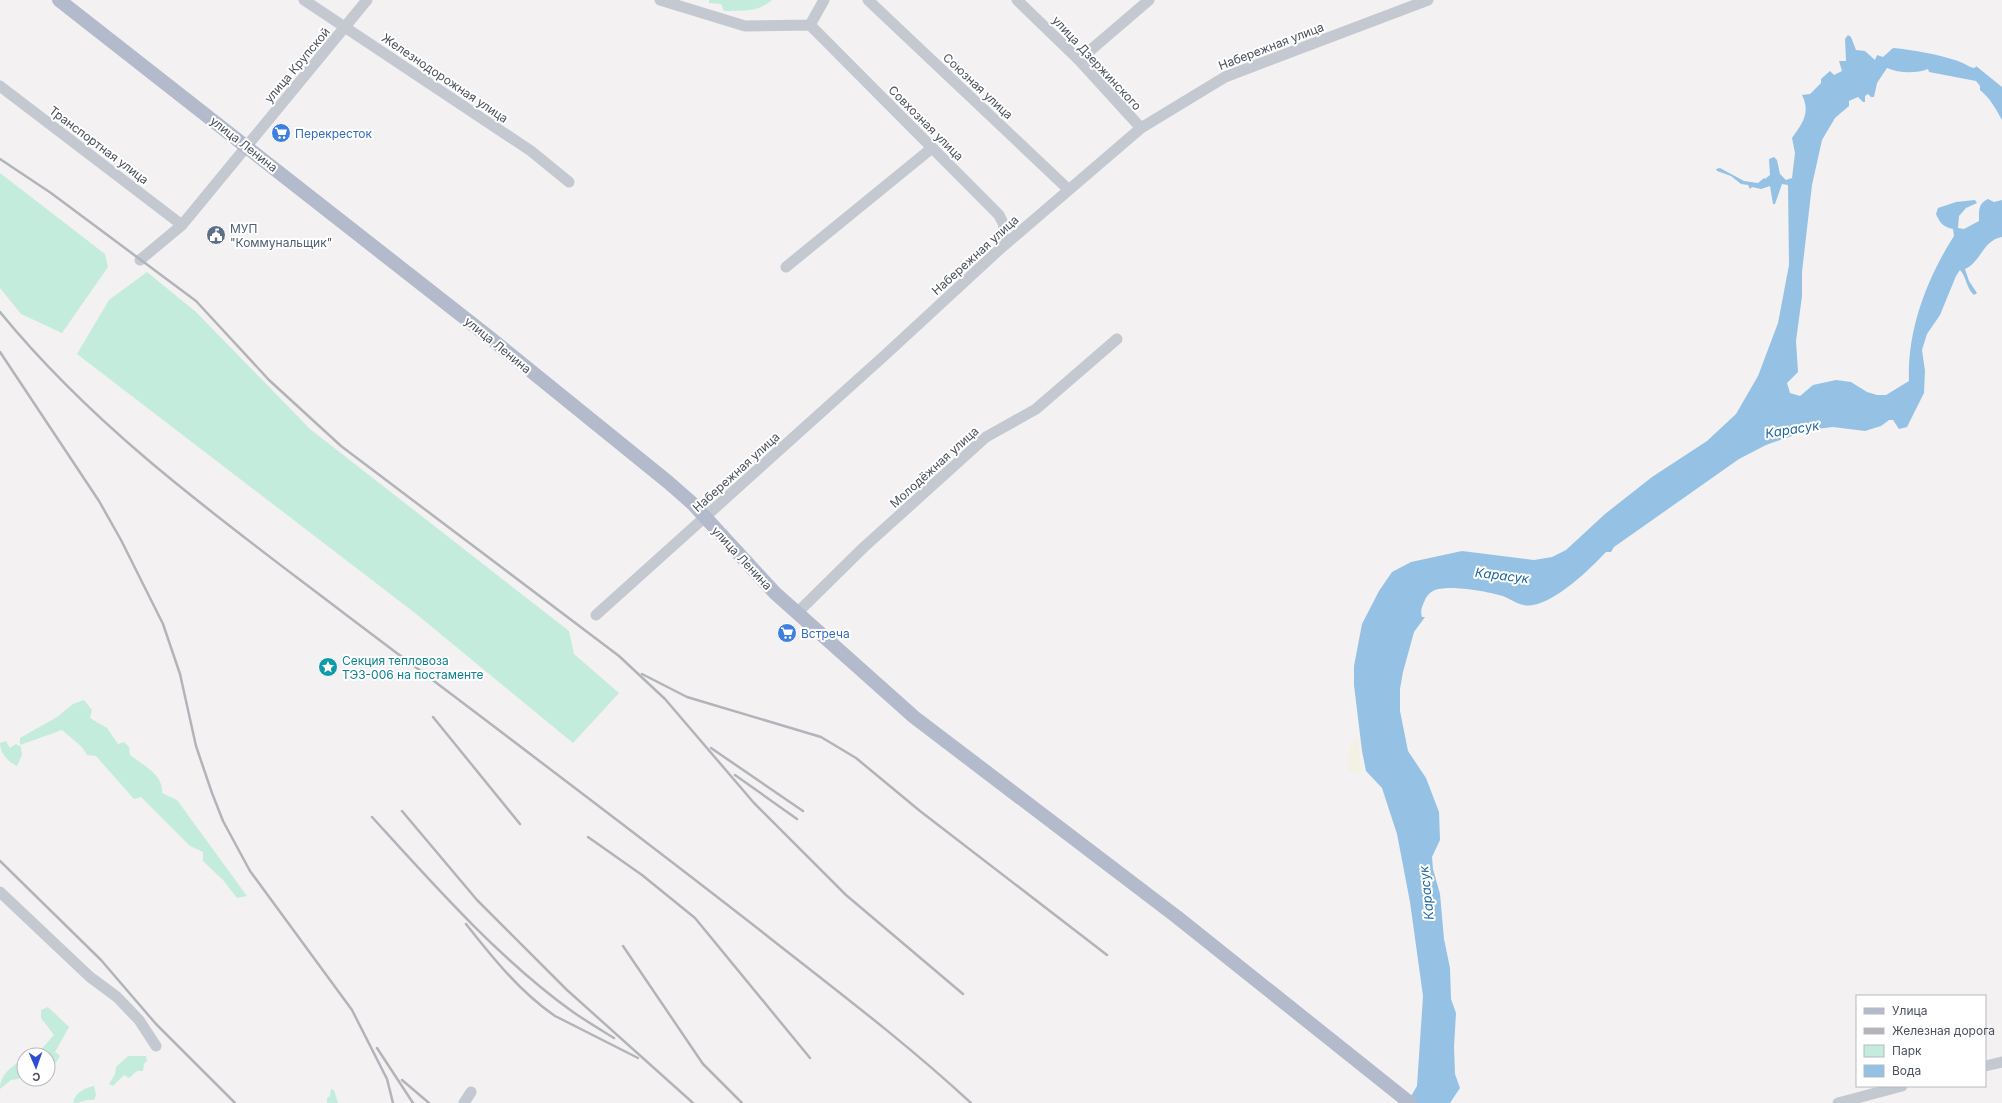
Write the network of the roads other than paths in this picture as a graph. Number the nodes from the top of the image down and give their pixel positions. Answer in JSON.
{"nodes":[{"id":1,"x":58,"y":0,"type":"edge"},
{"id":2,"x":304,"y":0,"type":"edge"},
{"id":3,"x":367,"y":0,"type":"edge"},
{"id":4,"x":660,"y":0,"type":"edge"},
{"id":5,"x":824,"y":0,"type":"edge"},
{"id":6,"x":868,"y":0,"type":"edge"},
{"id":7,"x":1017,"y":0,"type":"edge"},
{"id":8,"x":1149,"y":0,"type":"edge"},
{"id":9,"x":1428,"y":0,"type":"edge"},
{"id":10,"x":810,"y":25,"type":"junction"},
{"id":11,"x":346,"y":28,"type":"junction"},
{"id":12,"x":1079,"y":60,"type":"junction"},
{"id":13,"x":0,"y":86,"type":"edge"},
{"id":14,"x":1140,"y":128,"type":"junction"},
{"id":15,"x":247,"y":146,"type":"junction"},
{"id":16,"x":932,"y":148,"type":"junction"},
{"id":17,"x":570,"y":182,"type":"dead end"},
{"id":18,"x":1069,"y":190,"type":"junction"},
{"id":19,"x":182,"y":225,"type":"junction"},
{"id":20,"x":1000,"y":248,"type":"junction"},
{"id":21,"x":140,"y":260,"type":"dead end"},
{"id":22,"x":786,"y":268,"type":"dead end"},
{"id":23,"x":1117,"y":339,"type":"dead end"},
{"id":24,"x":705,"y":518,"type":"junction"},
{"id":25,"x":797,"y":613,"type":"junction"},
{"id":26,"x":596,"y":615,"type":"dead end"},
{"id":27,"x":0,"y":892,"type":"edge"},
{"id":28,"x":156,"y":1046,"type":"dead end"},
{"id":29,"x":2002,"y":1062,"type":"edge"},
{"id":30,"x":1986,"y":1066,"type":"edge"},
{"id":31,"x":1898,"y":1087,"type":"edge"},
{"id":32,"x":471,"y":1092,"type":"dead end"},
{"id":33,"x":464,"y":1103,"type":"edge"},
{"id":34,"x":1410,"y":1103,"type":"edge"},
{"id":35,"x":1838,"y":1103,"type":"edge"}],
"edges":[{"from":1,"to":15,"type":"main road","name":"улица Ленина"},
{"from":2,"to":11,"type":"street","name":"Железнодорожная улица"},
{"from":3,"to":11,"type":"street","name":"улица Крупской"},
{"from":4,"to":10,"type":"street"},
{"from":5,"to":10,"type":"street"},
{"from":6,"to":18,"type":"street","name":"Союзная улица"},
{"from":7,"to":12,"type":"street","name":"улица Дзержинского"},
{"from":8,"to":12,"type":"street"},
{"from":9,"to":14,"type":"street","name":"Набережная улица"},
{"from":10,"to":16,"type":"street","name":"Совхозная улица"},
{"from":11,"to":15,"type":"street","name":"улица Крупской"},
{"from":11,"to":17,"type":"street","name":"Железнодорожная улица"},
{"from":12,"to":14,"type":"street","name":"улица Дзержинского"},
{"from":13,"to":19,"type":"street","name":"Транспортная улица"},
{"from":14,"to":18,"type":"street","name":"Набережная улица"},
{"from":15,"to":19,"type":"street","name":"улица Крупской"},
{"from":15,"to":24,"type":"main road","name":"улица Ленина"},
{"from":16,"to":20,"type":"street","name":"Совхозная улица"},
{"from":16,"to":22,"type":"street"},
{"from":18,"to":20,"type":"street","name":"Набережная улица"},
{"from":19,"to":21,"type":"street","name":"улица Крупской"},
{"from":20,"to":24,"type":"street","name":"Набережная улица"},
{"from":23,"to":25,"type":"street","name":"Молодёжная улица"},
{"from":24,"to":25,"type":"main road","name":"улица Ленина"},
{"from":24,"to":26,"type":"street","name":"Набережная улица"},
{"from":25,"to":34,"type":"main road","name":"улица Ленина"},
{"from":27,"to":28,"type":"street"},
{"from":29,"to":30,"type":"street"},
{"from":31,"to":35,"type":"street"},
{"from":32,"to":33,"type":"street"}]}
